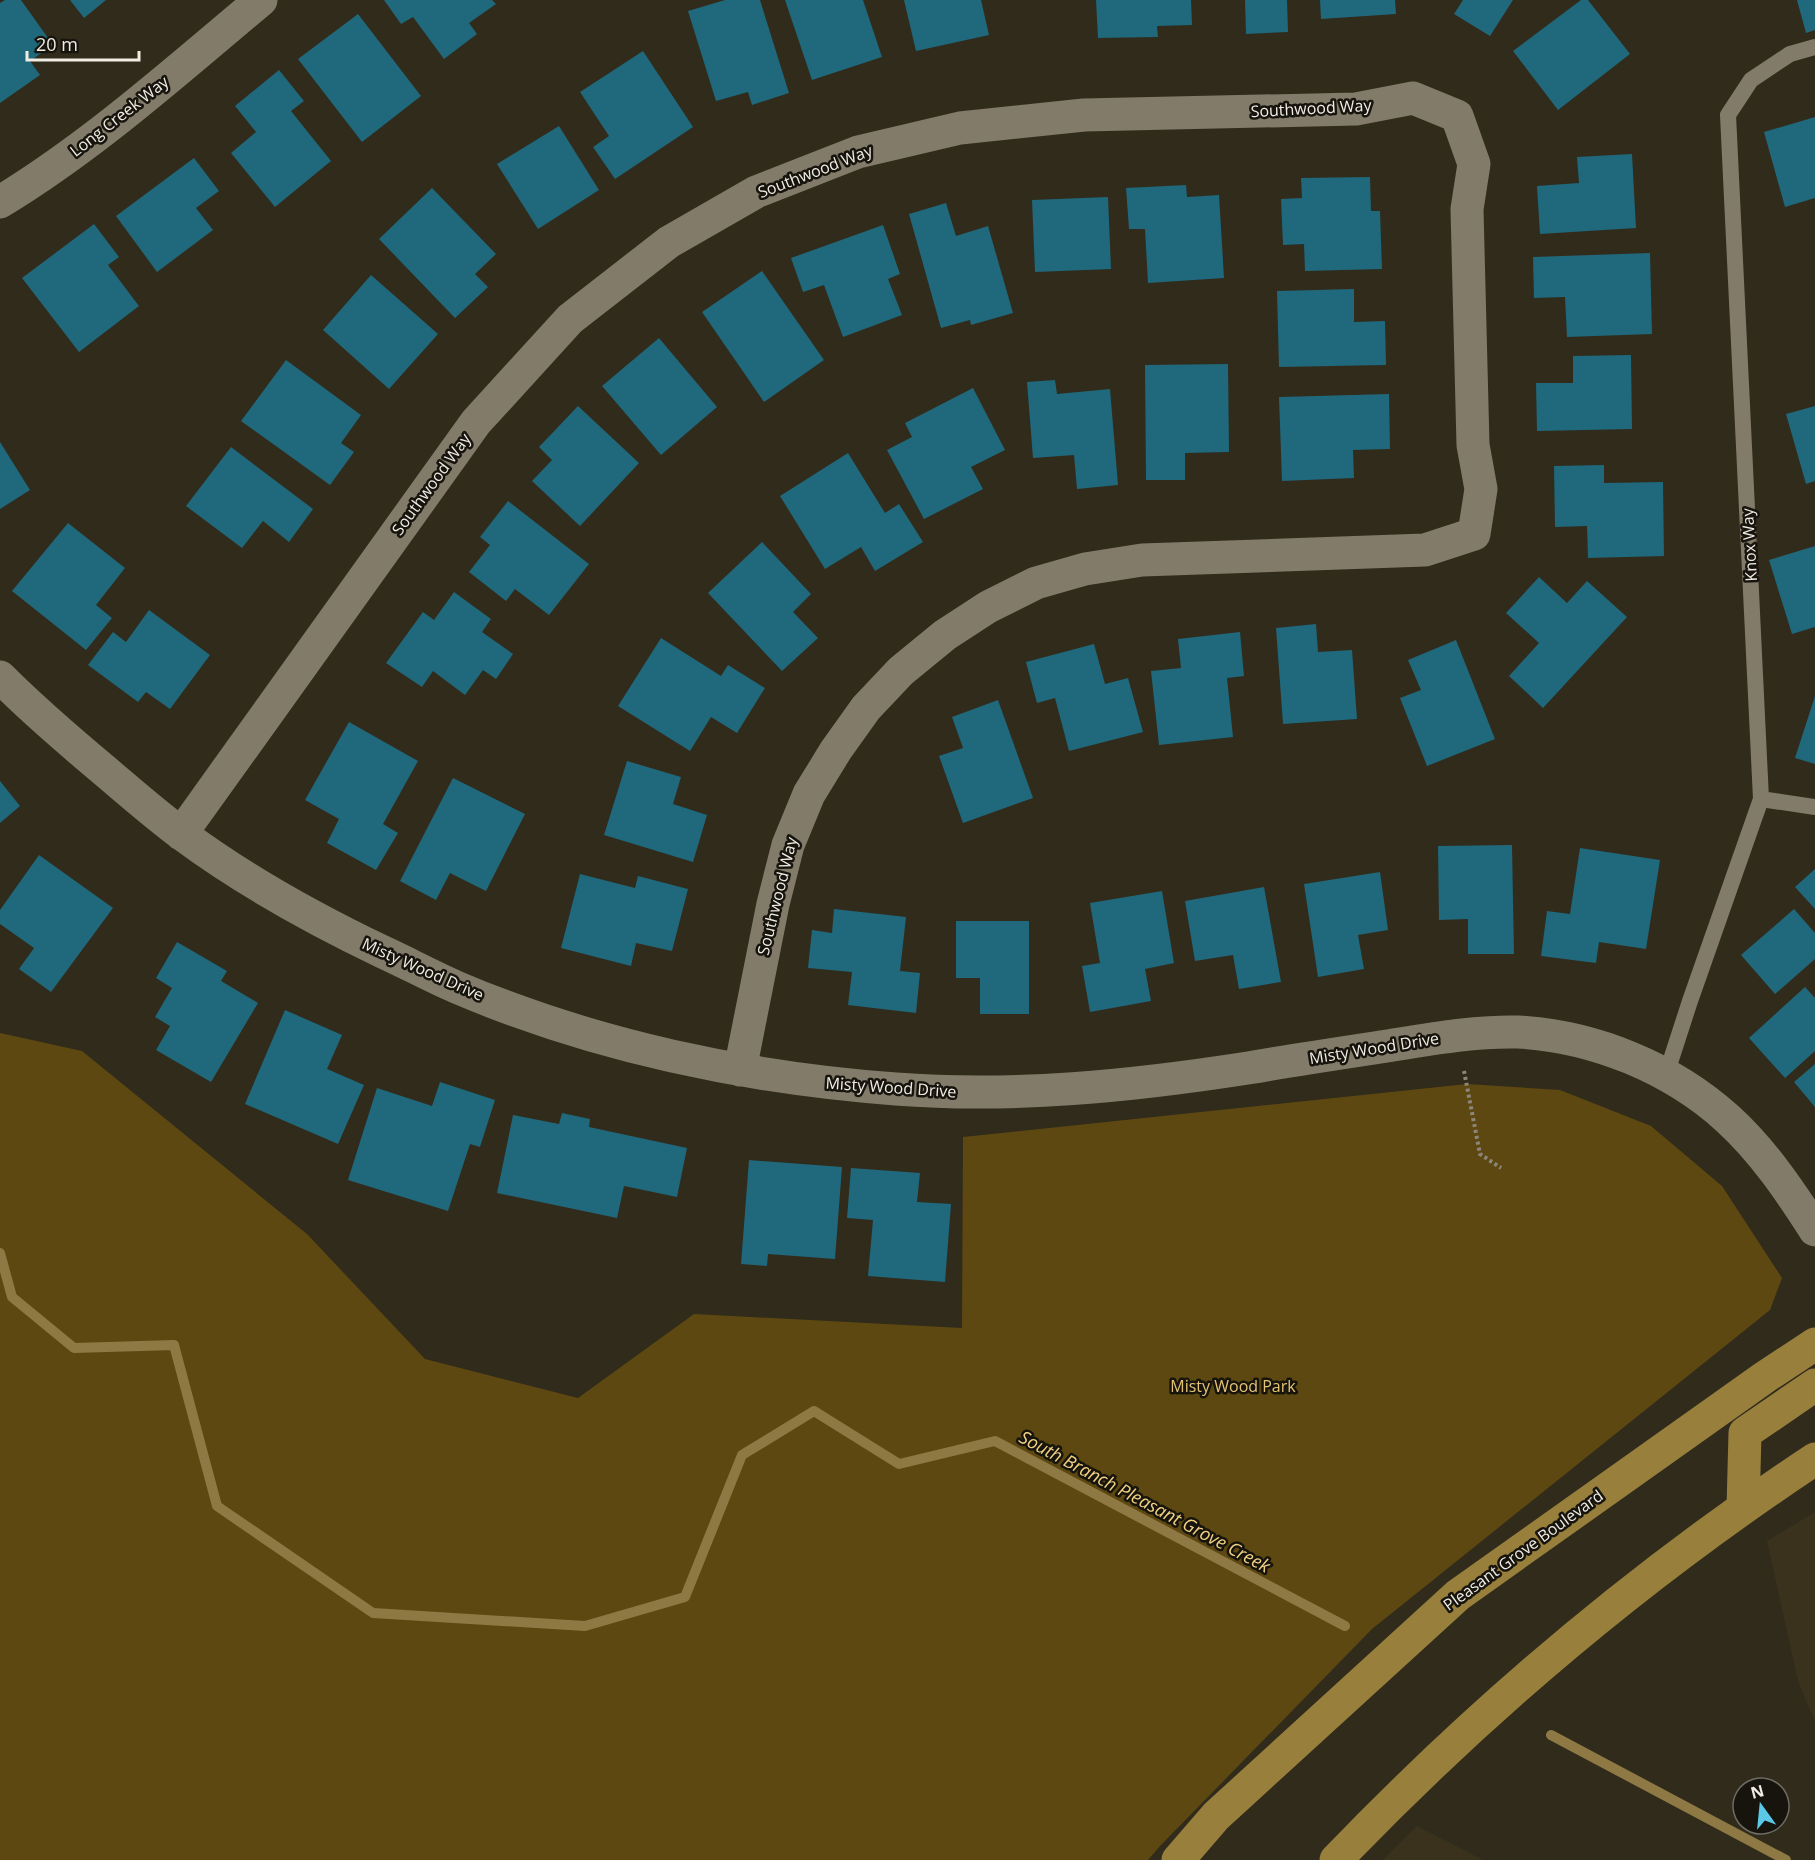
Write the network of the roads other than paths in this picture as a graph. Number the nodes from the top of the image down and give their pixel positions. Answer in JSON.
{"nodes":[{"id":1,"x":261,"y":0,"type":"edge"},
{"id":2,"x":1815,"y":47,"type":"edge"},
{"id":3,"x":0,"y":202,"type":"edge"},
{"id":4,"x":0,"y":677,"type":"edge"},
{"id":5,"x":1761,"y":799,"type":"junction"},
{"id":6,"x":1815,"y":807,"type":"edge"},
{"id":7,"x":181,"y":834,"type":"junction"},
{"id":8,"x":740,"y":1070,"type":"junction"},
{"id":9,"x":1666,"y":1075,"type":"junction"},
{"id":10,"x":1815,"y":1230,"type":"edge"},
{"id":11,"x":1815,"y":1344,"type":"edge"},
{"id":12,"x":1815,"y":1384,"type":"edge"},
{"id":13,"x":1815,"y":1459,"type":"edge"},
{"id":14,"x":1743,"y":1508,"type":"junction"},
{"id":15,"x":1178,"y":1860,"type":"edge"},
{"id":16,"x":1336,"y":1860,"type":"edge"}],
"edges":[{"from":1,"to":3,"type":"street","name":"Long Creek Way"},
{"from":2,"to":5,"type":"lane","name":"Knox Way"},
{"from":4,"to":7,"type":"street","name":"Misty Wood Drive"},
{"from":5,"to":6,"type":"lane"},
{"from":5,"to":9,"type":"lane","name":"Knox Way"},
{"from":7,"to":8,"type":"street","name":"Misty Wood Drive"},
{"from":7,"to":8,"type":"street","name":"Southwood Way"},
{"from":8,"to":9,"type":"street","name":"Misty Wood Drive"},
{"from":9,"to":10,"type":"street","name":"Misty Wood Drive"},
{"from":11,"to":15,"type":"main road","name":"Pleasant Grove Boulevard"},
{"from":12,"to":14,"type":"main road"},
{"from":13,"to":14,"type":"main road"},
{"from":14,"to":16,"type":"main road"}]}
